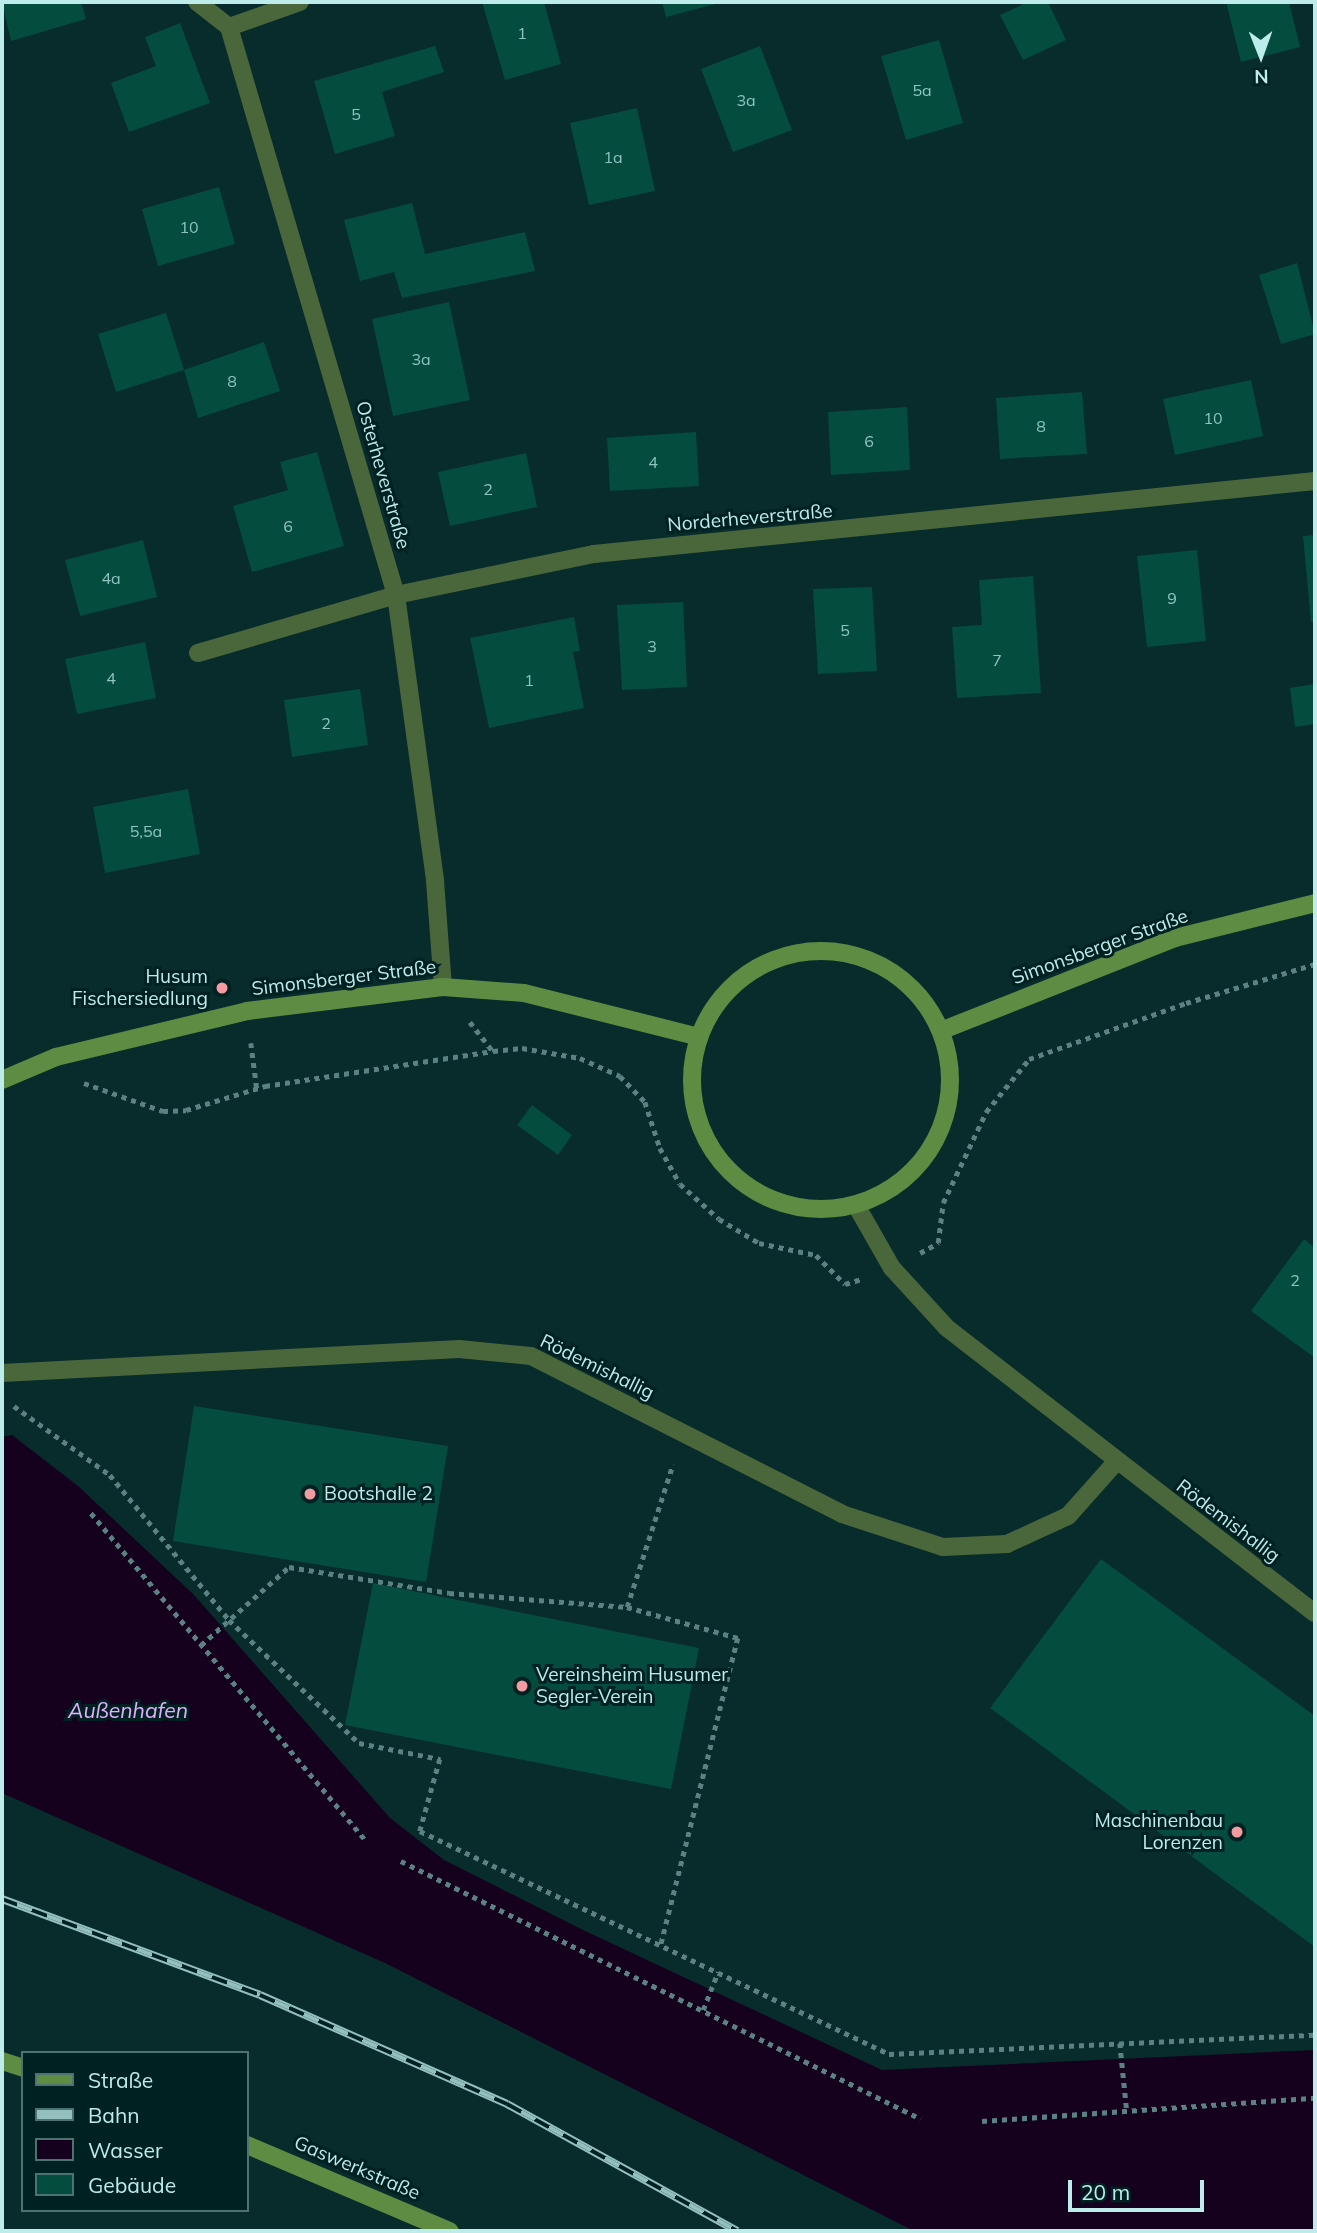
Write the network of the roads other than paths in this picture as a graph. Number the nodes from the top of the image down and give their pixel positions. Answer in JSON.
{"nodes":[{"id":1,"x":197,"y":2,"type":"edge"},
{"id":2,"x":300,"y":2,"type":"edge"},
{"id":3,"x":229,"y":27,"type":"junction"},
{"id":4,"x":1315,"y":481,"type":"edge"},
{"id":5,"x":396,"y":595,"type":"junction"},
{"id":6,"x":198,"y":653,"type":"dead end"},
{"id":7,"x":1315,"y":903,"type":"edge"},
{"id":8,"x":443,"y":987,"type":"junction"},
{"id":9,"x":943,"y":1030,"type":"junction"},
{"id":10,"x":695,"y":1037,"type":"junction"},
{"id":11,"x":2,"y":1080,"type":"edge"},
{"id":12,"x":856,"y":1205,"type":"junction"},
{"id":13,"x":2,"y":1373,"type":"edge"},
{"id":14,"x":1116,"y":1462,"type":"junction"},
{"id":15,"x":1315,"y":1613,"type":"edge"},
{"id":16,"x":2,"y":2061,"type":"edge"},
{"id":17,"x":21,"y":2067,"type":"edge"},
{"id":18,"x":248,"y":2146,"type":"edge"},
{"id":19,"x":449,"y":2231,"type":"edge"}],
"edges":[{"from":1,"to":3,"type":"street"},
{"from":2,"to":3,"type":"street"},
{"from":3,"to":5,"type":"street","name":"Osterheverstraße"},
{"from":4,"to":5,"type":"street","name":"Norderheverstraße"},
{"from":5,"to":6,"type":"street","name":"Norderheverstraße"},
{"from":5,"to":8,"type":"street","name":"Osterheverstraße"},
{"from":7,"to":9,"type":"main road","name":"Simonsberger Straße"},
{"from":8,"to":10,"type":"main road","name":"Simonsberger Straße"},
{"from":8,"to":11,"type":"main road","name":"Simonsberger Straße"},
{"from":9,"to":10,"type":"main road"},
{"from":9,"to":12,"type":"main road"},
{"from":10,"to":12,"type":"main road"},
{"from":12,"to":14,"type":"street","name":"Rödemishallig"},
{"from":13,"to":14,"type":"street","name":"Rödemishallig"},
{"from":14,"to":15,"type":"street","name":"Rödemishallig"},
{"from":16,"to":17,"type":"main road"},
{"from":18,"to":19,"type":"main road","name":"Gaswerkstraße"}]}
